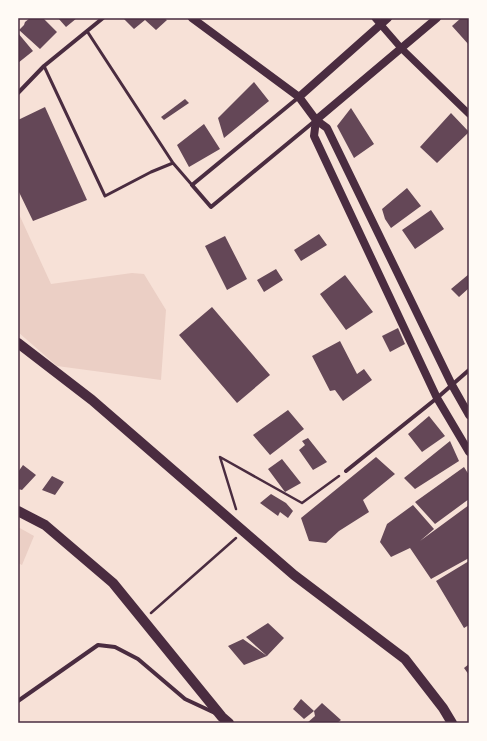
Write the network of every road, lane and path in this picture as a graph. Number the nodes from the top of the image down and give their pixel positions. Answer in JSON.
{"nodes":[{"id":1,"x":103,"y":18,"type":"edge"},
{"id":2,"x":192,"y":18,"type":"edge"},
{"id":3,"x":388,"y":18,"type":"edge"},
{"id":4,"x":437,"y":18,"type":"edge"},
{"id":5,"x":377,"y":21,"type":"edge"},
{"id":6,"x":87,"y":31,"type":"junction"},
{"id":7,"x":401,"y":48,"type":"junction"},
{"id":8,"x":44,"y":66,"type":"junction"},
{"id":9,"x":18,"y":93,"type":"edge"},
{"id":10,"x":299,"y":97,"type":"junction"},
{"id":11,"x":469,"y":114,"type":"edge"},
{"id":12,"x":316,"y":120,"type":"junction"},
{"id":13,"x":173,"y":164,"type":"junction"},
{"id":14,"x":192,"y":185,"type":"junction"},
{"id":15,"x":18,"y":343,"type":"edge"},
{"id":16,"x":469,"y":370,"type":"edge"},
{"id":17,"x":452,"y":385,"type":"junction"},
{"id":18,"x":437,"y":398,"type":"junction"},
{"id":19,"x":469,"y":415,"type":"edge"},
{"id":20,"x":469,"y":452,"type":"edge"},
{"id":21,"x":346,"y":471,"type":"joint"},
{"id":22,"x":236,"y":509,"type":"dead end"},
{"id":23,"x":18,"y":511,"type":"edge"},
{"id":24,"x":243,"y":531,"type":"junction"},
{"id":25,"x":143,"y":620,"type":"junction"},
{"id":26,"x":18,"y":701,"type":"edge"},
{"id":27,"x":226,"y":720,"type":"edge"},
{"id":28,"x":452,"y":723,"type":"edge"}],
"edges":[{"from":1,"to":6,"type":"street"},
{"from":2,"to":10,"type":"main road"},
{"from":3,"to":5,"type":"main road"},
{"from":4,"to":7,"type":"main road"},
{"from":5,"to":7,"type":"street"},
{"from":5,"to":10,"type":"main road"},
{"from":6,"to":8,"type":"street"},
{"from":6,"to":13,"type":"lane"},
{"from":7,"to":11,"type":"street"},
{"from":7,"to":12,"type":"main road"},
{"from":8,"to":9,"type":"street"},
{"from":8,"to":13,"type":"lane"},
{"from":10,"to":12,"type":"main road"},
{"from":10,"to":14,"type":"street"},
{"from":12,"to":14,"type":"street"},
{"from":12,"to":17,"type":"main road"},
{"from":12,"to":18,"type":"main road"},
{"from":13,"to":14,"type":"lane"},
{"from":15,"to":24,"type":"main road"},
{"from":16,"to":17,"type":"street"},
{"from":17,"to":18,"type":"street"},
{"from":17,"to":19,"type":"main road"},
{"from":18,"to":20,"type":"main road"},
{"from":18,"to":21,"type":"street"},
{"from":21,"to":22,"type":"path"},
{"from":23,"to":25,"type":"main road"},
{"from":24,"to":25,"type":"path"},
{"from":24,"to":28,"type":"main road"},
{"from":25,"to":27,"type":"main road"},
{"from":26,"to":27,"type":"street"}]}
